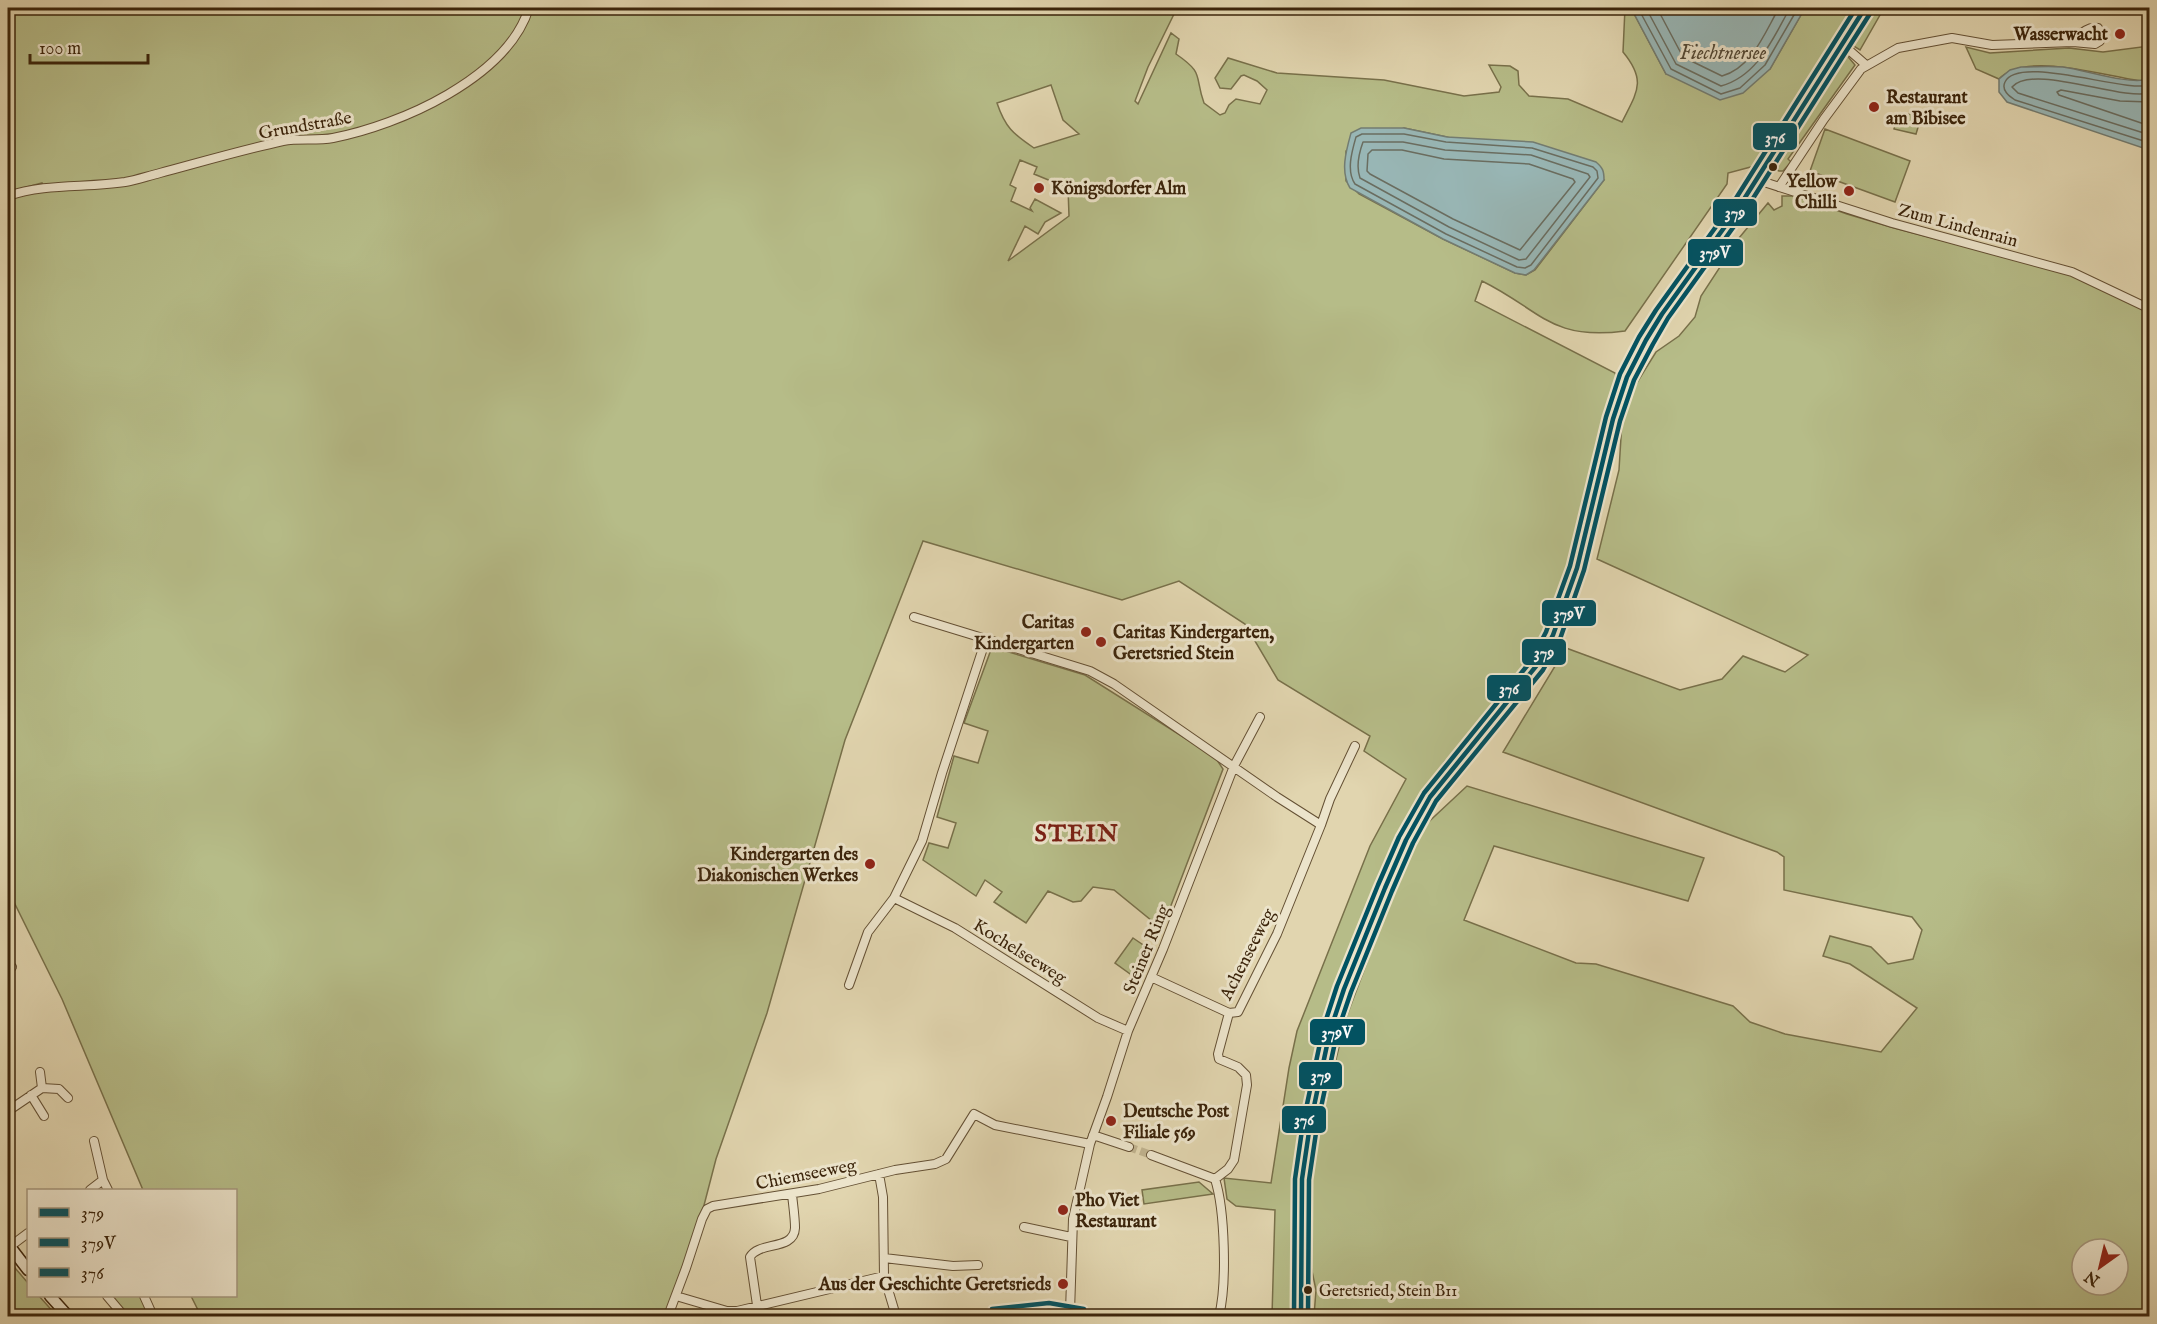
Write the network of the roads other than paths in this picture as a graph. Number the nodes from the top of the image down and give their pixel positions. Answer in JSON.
{"nodes":[{"id":1,"x":530,"y":8,"type":"edge"},
{"id":2,"x":1864,"y":8,"type":"edge"},
{"id":3,"x":2073,"y":42,"type":"dead end"},
{"id":4,"x":1842,"y":44,"type":"junction"},
{"id":5,"x":1866,"y":65,"type":"junction"},
{"id":6,"x":1756,"y":178,"type":"junction"},
{"id":7,"x":1779,"y":187,"type":"junction"},
{"id":8,"x":8,"y":196,"type":"edge"},
{"id":9,"x":2150,"y":309,"type":"edge"},
{"id":10,"x":914,"y":617,"type":"dead end"},
{"id":11,"x":986,"y":639,"type":"junction"},
{"id":12,"x":1260,"y":717,"type":"dead end"},
{"id":13,"x":1355,"y":746,"type":"dead end"},
{"id":14,"x":1234,"y":766,"type":"junction"},
{"id":15,"x":1321,"y":825,"type":"junction"},
{"id":16,"x":894,"y":898,"type":"junction"},
{"id":17,"x":1151,"y":977,"type":"junction"},
{"id":18,"x":849,"y":985,"type":"dead end"},
{"id":19,"x":1229,"y":1013,"type":"junction"},
{"id":20,"x":1128,"y":1031,"type":"junction"},
{"id":21,"x":40,"y":1072,"type":"dead end"},
{"id":22,"x":42,"y":1088,"type":"junction"},
{"id":23,"x":31,"y":1095,"type":"junction"},
{"id":24,"x":68,"y":1098,"type":"dead end"},
{"id":25,"x":8,"y":1111,"type":"edge"},
{"id":26,"x":44,"y":1116,"type":"dead end"},
{"id":27,"x":1093,"y":1135,"type":"junction"},
{"id":28,"x":94,"y":1142,"type":"dead end"},
{"id":29,"x":1090,"y":1144,"type":"junction"},
{"id":30,"x":1129,"y":1147,"type":"tunnel mouth"},
{"id":31,"x":1151,"y":1155,"type":"tunnel mouth"},
{"id":32,"x":879,"y":1174,"type":"junction"},
{"id":33,"x":1215,"y":1179,"type":"junction"},
{"id":34,"x":103,"y":1180,"type":"junction"},
{"id":35,"x":92,"y":1189,"type":"edge"},
{"id":36,"x":107,"y":1189,"type":"edge"},
{"id":37,"x":792,"y":1194,"type":"junction"},
{"id":38,"x":1024,"y":1227,"type":"dead end"},
{"id":39,"x":27,"y":1234,"type":"edge"},
{"id":40,"x":1071,"y":1237,"type":"junction"},
{"id":41,"x":8,"y":1246,"type":"edge"},
{"id":42,"x":884,"y":1258,"type":"junction"},
{"id":43,"x":978,"y":1265,"type":"dead end"},
{"id":44,"x":27,"y":1269,"type":"edge"},
{"id":45,"x":884,"y":1276,"type":"junction"},
{"id":46,"x":676,"y":1296,"type":"junction"},
{"id":47,"x":51,"y":1297,"type":"edge"},
{"id":48,"x":108,"y":1297,"type":"edge"},
{"id":49,"x":144,"y":1297,"type":"edge"},
{"id":50,"x":757,"y":1305,"type":"junction"},
{"id":51,"x":1070,"y":1312,"type":"junction"},
{"id":52,"x":69,"y":1317,"type":"edge"},
{"id":53,"x":124,"y":1317,"type":"edge"},
{"id":54,"x":153,"y":1317,"type":"edge"},
{"id":55,"x":668,"y":1317,"type":"edge"},
{"id":56,"x":896,"y":1317,"type":"edge"},
{"id":57,"x":993,"y":1317,"type":"edge"},
{"id":58,"x":1082,"y":1317,"type":"edge"},
{"id":59,"x":1219,"y":1317,"type":"edge"},
{"id":60,"x":1301,"y":1317,"type":"edge"}],
"edges":[{"from":1,"to":8,"type":"street","name":"Grundstraße"},
{"from":2,"to":4,"type":"main road"},
{"from":3,"to":5,"type":"street"},
{"from":4,"to":5,"type":"street"},
{"from":4,"to":6,"type":"main road"},
{"from":5,"to":7,"type":"street"},
{"from":6,"to":7,"type":"street","name":"Zum Lindenrain"},
{"from":6,"to":60,"type":"main road"},
{"from":7,"to":9,"type":"street","name":"Zum Lindenrain"},
{"from":10,"to":11,"type":"street"},
{"from":11,"to":14,"type":"street"},
{"from":11,"to":16,"type":"street"},
{"from":12,"to":14,"type":"street","name":"Steiner Ring"},
{"from":13,"to":15,"type":"street","name":"Achenseeweg"},
{"from":14,"to":15,"type":"street"},
{"from":14,"to":17,"type":"street","name":"Steiner Ring"},
{"from":15,"to":19,"type":"street","name":"Achenseeweg"},
{"from":16,"to":18,"type":"street"},
{"from":16,"to":20,"type":"street","name":"Kochelseeweg"},
{"from":17,"to":19,"type":"street","name":"Achenseeweg"},
{"from":17,"to":20,"type":"street","name":"Steiner Ring"},
{"from":19,"to":33,"type":"street"},
{"from":20,"to":27,"type":"street","name":"Steiner Ring"},
{"from":21,"to":22,"type":"street"},
{"from":22,"to":23,"type":"street"},
{"from":22,"to":24,"type":"street"},
{"from":23,"to":25,"type":"street"},
{"from":23,"to":26,"type":"street"},
{"from":27,"to":29,"type":"street","name":"Steiner Ring"},
{"from":27,"to":30,"type":"street"},
{"from":28,"to":34,"type":"street"},
{"from":29,"to":32,"type":"street","name":"Chiemseeweg"},
{"from":29,"to":40,"type":"street","name":"Steiner Ring"},
{"from":31,"to":33,"type":"street"},
{"from":32,"to":37,"type":"street","name":"Chiemseeweg"},
{"from":32,"to":42,"type":"street"},
{"from":33,"to":59,"type":"street"},
{"from":34,"to":35,"type":"street"},
{"from":34,"to":36,"type":"street"},
{"from":37,"to":46,"type":"street","name":"Chiemseeweg"},
{"from":37,"to":50,"type":"street"},
{"from":38,"to":40,"type":"street"},
{"from":39,"to":41,"type":"street"},
{"from":40,"to":51,"type":"street","name":"Steiner Ring"},
{"from":41,"to":44,"type":"street"},
{"from":42,"to":43,"type":"street"},
{"from":42,"to":45,"type":"street"},
{"from":45,"to":50,"type":"street"},
{"from":45,"to":56,"type":"street"},
{"from":46,"to":50,"type":"street"},
{"from":46,"to":55,"type":"street","name":"Chiemseeweg"},
{"from":47,"to":52,"type":"street"},
{"from":48,"to":53,"type":"street"},
{"from":49,"to":54,"type":"street"},
{"from":51,"to":57,"type":"street"},
{"from":51,"to":58,"type":"street"}]}
